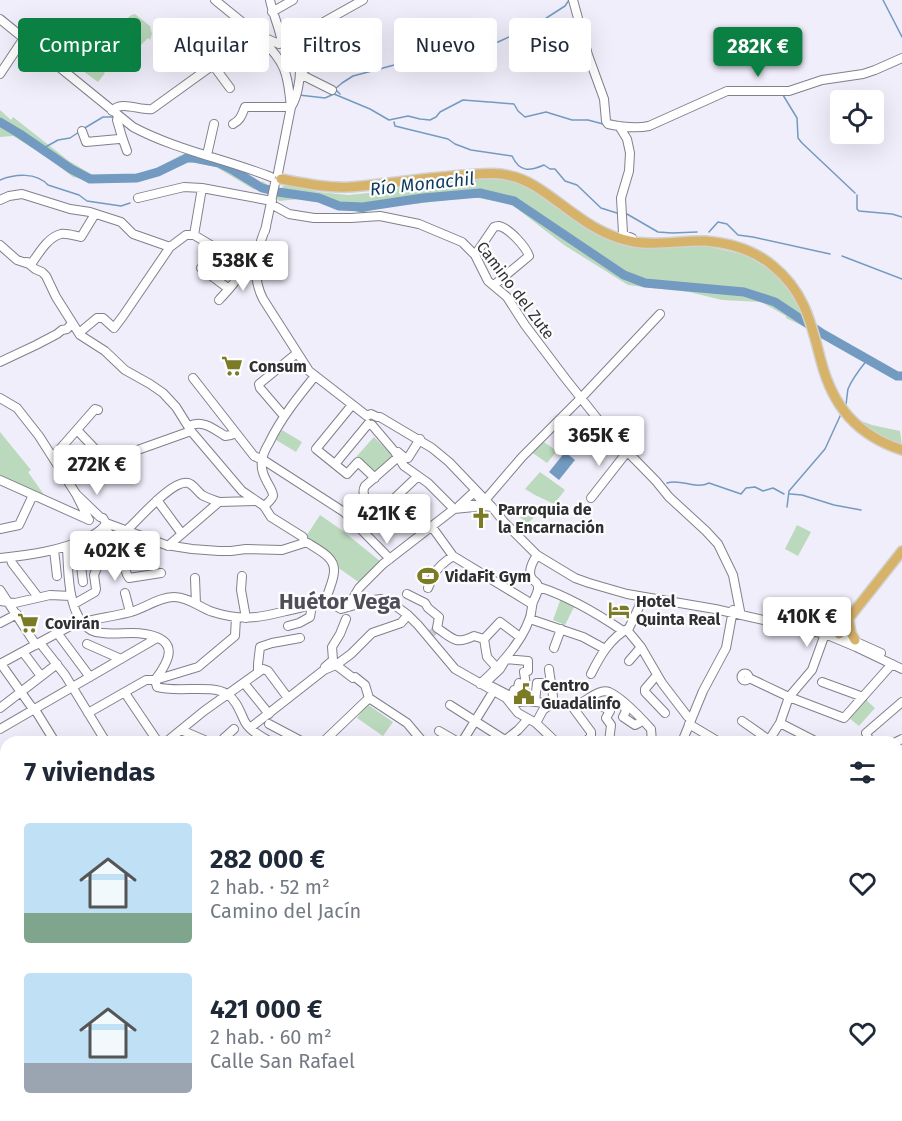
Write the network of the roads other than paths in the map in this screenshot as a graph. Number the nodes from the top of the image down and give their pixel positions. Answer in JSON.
{"nodes":[{"id":1,"x":215,"y":0,"type":"edge"},
{"id":2,"x":270,"y":0,"type":"edge"},
{"id":3,"x":293,"y":0,"type":"edge"},
{"id":4,"x":363,"y":0,"type":"edge"},
{"id":5,"x":573,"y":0,"type":"edge"},
{"id":6,"x":272,"y":12,"type":"junction"},
{"id":7,"x":237,"y":18,"type":"edge"},
{"id":8,"x":331,"y":18,"type":"edge"},
{"id":9,"x":0,"y":19,"type":"edge"},
{"id":10,"x":18,"y":33,"type":"edge"},
{"id":11,"x":281,"y":37,"type":"edge"},
{"id":12,"x":281,"y":45,"type":"edge"},
{"id":13,"x":18,"y":47,"type":"edge"},
{"id":14,"x":269,"y":48,"type":"edge"},
{"id":15,"x":274,"y":53,"type":"junction"},
{"id":16,"x":902,"y":58,"type":"edge"},
{"id":17,"x":281,"y":62,"type":"edge"},
{"id":18,"x":65,"y":72,"type":"edge"},
{"id":19,"x":203,"y":72,"type":"edge"},
{"id":20,"x":215,"y":72,"type":"edge"},
{"id":21,"x":286,"y":72,"type":"joint"},
{"id":22,"x":303,"y":72,"type":"edge"},
{"id":23,"x":0,"y":74,"type":"edge"},
{"id":24,"x":300,"y":74,"type":"junction"},
{"id":25,"x":230,"y":88,"type":"dead end"},
{"id":26,"x":332,"y":90,"type":"dead end"},
{"id":27,"x":291,"y":107,"type":"junction"},
{"id":28,"x":115,"y":113,"type":"junction"},
{"id":29,"x":214,"y":124,"type":"dead end"},
{"id":30,"x":233,"y":124,"type":"dead end"},
{"id":31,"x":619,"y":126,"type":"junction"},
{"id":32,"x":82,"y":131,"type":"dead end"},
{"id":33,"x":122,"y":137,"type":"junction"},
{"id":34,"x":127,"y":151,"type":"dead end"},
{"id":35,"x":207,"y":155,"type":"junction"},
{"id":36,"x":276,"y":180,"type":"junction"},
{"id":37,"x":202,"y":188,"type":"junction"},
{"id":38,"x":138,"y":198,"type":"dead end"},
{"id":39,"x":0,"y":200,"type":"edge"},
{"id":40,"x":272,"y":201,"type":"junction"},
{"id":41,"x":95,"y":214,"type":"junction"},
{"id":42,"x":194,"y":235,"type":"junction"},
{"id":43,"x":652,"y":244,"type":"junction"},
{"id":44,"x":0,"y":245,"type":"edge"},
{"id":45,"x":170,"y":247,"type":"junction"},
{"id":46,"x":475,"y":255,"type":"junction"},
{"id":47,"x":258,"y":256,"type":"junction"},
{"id":48,"x":24,"y":263,"type":"junction"},
{"id":49,"x":201,"y":268,"type":"dead end"},
{"id":50,"x":248,"y":268,"type":"junction"},
{"id":51,"x":259,"y":283,"type":"junction"},
{"id":52,"x":494,"y":285,"type":"junction"},
{"id":53,"x":229,"y":289,"type":"junction"},
{"id":54,"x":219,"y":300,"type":"dead end"},
{"id":55,"x":660,"y":314,"type":"dead end"},
{"id":56,"x":72,"y":323,"type":"junction"},
{"id":57,"x":79,"y":333,"type":"junction"},
{"id":58,"x":297,"y":353,"type":"junction"},
{"id":59,"x":0,"y":362,"type":"edge"},
{"id":60,"x":315,"y":376,"type":"junction"},
{"id":61,"x":193,"y":378,"type":"dead end"},
{"id":62,"x":0,"y":398,"type":"edge"},
{"id":63,"x":581,"y":398,"type":"junction"},
{"id":64,"x":351,"y":405,"type":"junction"},
{"id":65,"x":98,"y":410,"type":"dead end"},
{"id":66,"x":284,"y":416,"type":"junction"},
{"id":67,"x":371,"y":420,"type":"junction"},
{"id":68,"x":190,"y":429,"type":"junction"},
{"id":69,"x":77,"y":430,"type":"junction"},
{"id":70,"x":235,"y":433,"type":"junction"},
{"id":71,"x":420,"y":440,"type":"junction"},
{"id":72,"x":902,"y":450,"type":"edge"},
{"id":73,"x":132,"y":452,"type":"dead end"},
{"id":74,"x":627,"y":452,"type":"junction"},
{"id":75,"x":397,"y":455,"type":"junction"},
{"id":76,"x":53,"y":457,"type":"junction"},
{"id":77,"x":262,"y":459,"type":"junction"},
{"id":78,"x":335,"y":465,"type":"junction"},
{"id":79,"x":116,"y":470,"type":"dead end"},
{"id":80,"x":418,"y":476,"type":"junction"},
{"id":81,"x":375,"y":478,"type":"junction"},
{"id":82,"x":3,"y":484,"type":"edge"},
{"id":83,"x":33,"y":495,"type":"junction"},
{"id":84,"x":591,"y":498,"type":"dead end"},
{"id":85,"x":157,"y":500,"type":"junction"},
{"id":86,"x":255,"y":501,"type":"junction"},
{"id":87,"x":219,"y":502,"type":"junction"},
{"id":88,"x":484,"y":502,"type":"junction"},
{"id":89,"x":264,"y":506,"type":"junction"},
{"id":90,"x":492,"y":507,"type":"junction"},
{"id":91,"x":454,"y":509,"type":"junction"},
{"id":92,"x":98,"y":525,"type":"junction"},
{"id":93,"x":432,"y":527,"type":"junction"},
{"id":94,"x":0,"y":529,"type":"edge"},
{"id":95,"x":128,"y":531,"type":"junction"},
{"id":96,"x":182,"y":534,"type":"junction"},
{"id":97,"x":78,"y":542,"type":"junction"},
{"id":98,"x":304,"y":543,"type":"junction"},
{"id":99,"x":168,"y":546,"type":"junction"},
{"id":100,"x":67,"y":547,"type":"junction"},
{"id":101,"x":54,"y":550,"type":"junction"},
{"id":102,"x":902,"y":551,"type":"edge"},
{"id":103,"x":537,"y":555,"type":"junction"},
{"id":104,"x":453,"y":556,"type":"junction"},
{"id":105,"x":10,"y":557,"type":"junction"},
{"id":106,"x":0,"y":558,"type":"edge"},
{"id":107,"x":390,"y":559,"type":"junction"},
{"id":108,"x":161,"y":573,"type":"dead end"},
{"id":109,"x":57,"y":576,"type":"dead end"},
{"id":110,"x":242,"y":576,"type":"dead end"},
{"id":111,"x":195,"y":578,"type":"dead end"},
{"id":112,"x":93,"y":579,"type":"junction"},
{"id":113,"x":70,"y":582,"type":"junction"},
{"id":114,"x":83,"y":582,"type":"junction"},
{"id":115,"x":428,"y":588,"type":"dead end"},
{"id":116,"x":539,"y":588,"type":"junction"},
{"id":117,"x":0,"y":590,"type":"edge"},
{"id":118,"x":125,"y":593,"type":"dead end"},
{"id":119,"x":407,"y":594,"type":"dead end"},
{"id":120,"x":38,"y":597,"type":"junction"},
{"id":121,"x":641,"y":597,"type":"junction"},
{"id":122,"x":73,"y":600,"type":"junction"},
{"id":123,"x":326,"y":600,"type":"junction"},
{"id":124,"x":0,"y":601,"type":"edge"},
{"id":125,"x":9,"y":602,"type":"junction"},
{"id":126,"x":355,"y":603,"type":"junction"},
{"id":127,"x":196,"y":604,"type":"junction"},
{"id":128,"x":532,"y":604,"type":"junction"},
{"id":129,"x":312,"y":606,"type":"junction"},
{"id":130,"x":130,"y":612,"type":"junction"},
{"id":131,"x":734,"y":613,"type":"junction"},
{"id":132,"x":17,"y":614,"type":"junction"},
{"id":133,"x":408,"y":615,"type":"junction"},
{"id":134,"x":236,"y":617,"type":"junction"},
{"id":135,"x":246,"y":618,"type":"junction"},
{"id":136,"x":346,"y":619,"type":"dead end"},
{"id":137,"x":530,"y":619,"type":"junction"},
{"id":138,"x":848,"y":621,"type":"junction"},
{"id":139,"x":81,"y":622,"type":"junction"},
{"id":140,"x":0,"y":623,"type":"edge"},
{"id":141,"x":794,"y":624,"type":"junction"},
{"id":142,"x":288,"y":626,"type":"dead end"},
{"id":143,"x":561,"y":629,"type":"junction"},
{"id":144,"x":625,"y":631,"type":"junction"},
{"id":145,"x":825,"y":631,"type":"junction"},
{"id":146,"x":433,"y":632,"type":"junction"},
{"id":147,"x":57,"y":634,"type":"junction"},
{"id":148,"x":839,"y":634,"type":"junction"},
{"id":149,"x":520,"y":637,"type":"junction"},
{"id":150,"x":157,"y":638,"type":"junction"},
{"id":151,"x":300,"y":638,"type":"dead end"},
{"id":152,"x":484,"y":639,"type":"junction"},
{"id":153,"x":855,"y":640,"type":"junction"},
{"id":154,"x":38,"y":644,"type":"junction"},
{"id":155,"x":87,"y":644,"type":"dead end"},
{"id":156,"x":640,"y":647,"type":"junction"},
{"id":157,"x":554,"y":648,"type":"dead end"},
{"id":158,"x":605,"y":649,"type":"junction"},
{"id":159,"x":23,"y":652,"type":"junction"},
{"id":160,"x":878,"y":657,"type":"junction"},
{"id":161,"x":121,"y":659,"type":"junction"},
{"id":162,"x":629,"y":661,"type":"dead end"},
{"id":163,"x":0,"y":664,"type":"edge"},
{"id":164,"x":57,"y":664,"type":"junction"},
{"id":165,"x":336,"y":665,"type":"junction"},
{"id":166,"x":899,"y":665,"type":"edge"},
{"id":167,"x":497,"y":668,"type":"junction"},
{"id":168,"x":549,"y":669,"type":"dead end"},
{"id":169,"x":258,"y":671,"type":"junction"},
{"id":170,"x":323,"y":671,"type":"junction"},
{"id":171,"x":591,"y":674,"type":"dead end"},
{"id":172,"x":657,"y":675,"type":"junction"},
{"id":173,"x":41,"y":676,"type":"junction"},
{"id":174,"x":90,"y":677,"type":"junction"},
{"id":175,"x":749,"y":678,"type":"dead end"},
{"id":176,"x":155,"y":680,"type":"junction"},
{"id":177,"x":550,"y":682,"type":"junction"},
{"id":178,"x":822,"y":682,"type":"dead end"},
{"id":179,"x":244,"y":683,"type":"junction"},
{"id":180,"x":483,"y":684,"type":"junction"},
{"id":181,"x":72,"y":687,"type":"junction"},
{"id":182,"x":21,"y":692,"type":"junction"},
{"id":183,"x":493,"y":692,"type":"junction"},
{"id":184,"x":125,"y":693,"type":"junction"},
{"id":185,"x":228,"y":695,"type":"junction"},
{"id":186,"x":789,"y":697,"type":"junction"},
{"id":187,"x":862,"y":697,"type":"junction"},
{"id":188,"x":288,"y":698,"type":"junction"},
{"id":189,"x":369,"y":698,"type":"junction"},
{"id":190,"x":595,"y":700,"type":"junction"},
{"id":191,"x":622,"y":700,"type":"junction"},
{"id":192,"x":535,"y":702,"type":"junction"},
{"id":193,"x":902,"y":702,"type":"edge"},
{"id":194,"x":551,"y":703,"type":"junction"},
{"id":195,"x":512,"y":704,"type":"junction"},
{"id":196,"x":450,"y":705,"type":"dead end"},
{"id":197,"x":574,"y":705,"type":"junction"},
{"id":198,"x":0,"y":708,"type":"edge"},
{"id":199,"x":34,"y":709,"type":"junction"},
{"id":200,"x":88,"y":713,"type":"junction"},
{"id":201,"x":664,"y":713,"type":"dead end"},
{"id":202,"x":269,"y":714,"type":"junction"},
{"id":203,"x":528,"y":719,"type":"junction"},
{"id":204,"x":475,"y":721,"type":"junction"},
{"id":205,"x":690,"y":721,"type":"junction"},
{"id":206,"x":742,"y":722,"type":"dead end"},
{"id":207,"x":536,"y":723,"type":"junction"},
{"id":208,"x":639,"y":723,"type":"dead end"},
{"id":209,"x":780,"y":723,"type":"junction"},
{"id":210,"x":268,"y":724,"type":"junction"},
{"id":211,"x":250,"y":728,"type":"junction"},
{"id":212,"x":0,"y":729,"type":"edge"},
{"id":213,"x":234,"y":729,"type":"dead end"},
{"id":214,"x":181,"y":730,"type":"junction"},
{"id":215,"x":439,"y":731,"type":"dead end"},
{"id":216,"x":51,"y":736,"type":"edge"},
{"id":217,"x":102,"y":736,"type":"edge"},
{"id":218,"x":154,"y":736,"type":"edge"},
{"id":219,"x":174,"y":736,"type":"edge"},
{"id":220,"x":195,"y":736,"type":"edge"},
{"id":221,"x":226,"y":736,"type":"edge"},
{"id":222,"x":256,"y":736,"type":"edge"},
{"id":223,"x":261,"y":736,"type":"edge"},
{"id":224,"x":291,"y":736,"type":"edge"},
{"id":225,"x":330,"y":736,"type":"edge"},
{"id":226,"x":418,"y":736,"type":"edge"},
{"id":227,"x":449,"y":736,"type":"edge"},
{"id":228,"x":464,"y":736,"type":"edge"},
{"id":229,"x":497,"y":736,"type":"edge"},
{"id":230,"x":509,"y":736,"type":"edge"},
{"id":231,"x":550,"y":736,"type":"edge"},
{"id":232,"x":591,"y":736,"type":"edge"},
{"id":233,"x":609,"y":736,"type":"edge"},
{"id":234,"x":649,"y":736,"type":"edge"},
{"id":235,"x":684,"y":736,"type":"edge"},
{"id":236,"x":710,"y":736,"type":"edge"},
{"id":237,"x":763,"y":736,"type":"edge"},
{"id":238,"x":772,"y":736,"type":"edge"},
{"id":239,"x":805,"y":736,"type":"edge"},
{"id":240,"x":867,"y":736,"type":"edge"}],
"edges":[{"from":1,"to":7,"type":"street"},
{"from":2,"to":6,"type":"street"},
{"from":3,"to":6,"type":"street"},
{"from":4,"to":8,"type":"street"},
{"from":5,"to":31,"type":"street"},
{"from":6,"to":11,"type":"street"},
{"from":9,"to":10,"type":"street"},
{"from":12,"to":15,"type":"street"},
{"from":13,"to":23,"type":"street"},
{"from":14,"to":15,"type":"street"},
{"from":15,"to":17,"type":"street"},
{"from":16,"to":31,"type":"street"},
{"from":18,"to":28,"type":"street"},
{"from":19,"to":28,"type":"street"},
{"from":20,"to":25,"type":"street"},
{"from":21,"to":24,"type":"street"},
{"from":21,"to":27,"type":"street"},
{"from":22,"to":24,"type":"street"},
{"from":24,"to":26,"type":"street"},
{"from":24,"to":27,"type":"street"},
{"from":27,"to":30,"type":"street"},
{"from":27,"to":36,"type":"street"},
{"from":28,"to":33,"type":"street"},
{"from":28,"to":35,"type":"street"},
{"from":29,"to":35,"type":"street"},
{"from":31,"to":43,"type":"street"},
{"from":32,"to":33,"type":"street"},
{"from":33,"to":34,"type":"street"},
{"from":35,"to":36,"type":"street"},
{"from":36,"to":40,"type":"street"},
{"from":36,"to":43,"type":"main road"},
{"from":37,"to":38,"type":"street","name":"Camino del Zute"},
{"from":37,"to":40,"type":"street","name":"Camino del Zute"},
{"from":37,"to":42,"type":"street"},
{"from":39,"to":41,"type":"street"},
{"from":40,"to":46,"type":"street","name":"Camino del Zute"},
{"from":40,"to":47,"type":"street"},
{"from":41,"to":45,"type":"street"},
{"from":41,"to":48,"type":"street"},
{"from":42,"to":45,"type":"street"},
{"from":42,"to":50,"type":"street"},
{"from":43,"to":72,"type":"main road"},
{"from":44,"to":48,"type":"street"},
{"from":45,"to":57,"type":"street"},
{"from":46,"to":52,"type":"street","name":"Camino del Zute"},
{"from":46,"to":52,"type":"street"},
{"from":47,"to":50,"type":"street"},
{"from":47,"to":51,"type":"street"},
{"from":48,"to":56,"type":"street"},
{"from":49,"to":53,"type":"street"},
{"from":50,"to":51,"type":"street"},
{"from":50,"to":53,"type":"street"},
{"from":51,"to":58,"type":"street"},
{"from":52,"to":63,"type":"street","name":"Camino del Zute"},
{"from":53,"to":54,"type":"street"},
{"from":55,"to":63,"type":"street"},
{"from":56,"to":57,"type":"street"},
{"from":56,"to":59,"type":"street"},
{"from":57,"to":68,"type":"street"},
{"from":58,"to":60,"type":"street"},
{"from":58,"to":66,"type":"street"},
{"from":60,"to":64,"type":"street"},
{"from":60,"to":66,"type":"street"},
{"from":61,"to":70,"type":"street"},
{"from":62,"to":76,"type":"street"},
{"from":63,"to":74,"type":"street","name":"Camino del Zute"},
{"from":63,"to":88,"type":"street"},
{"from":64,"to":67,"type":"street"},
{"from":64,"to":78,"type":"street"},
{"from":65,"to":69,"type":"street"},
{"from":66,"to":77,"type":"street"},
{"from":67,"to":71,"type":"street"},
{"from":67,"to":75,"type":"street"},
{"from":67,"to":78,"type":"street"},
{"from":68,"to":70,"type":"street"},
{"from":68,"to":73,"type":"street"},
{"from":68,"to":86,"type":"street"},
{"from":69,"to":76,"type":"street"},
{"from":69,"to":79,"type":"street"},
{"from":70,"to":77,"type":"street"},
{"from":71,"to":75,"type":"street"},
{"from":71,"to":88,"type":"street"},
{"from":74,"to":84,"type":"street"},
{"from":74,"to":131,"type":"street","name":"Camino del Zute"},
{"from":75,"to":80,"type":"street"},
{"from":75,"to":81,"type":"street"},
{"from":76,"to":92,"type":"street"},
{"from":77,"to":89,"type":"street"},
{"from":77,"to":107,"type":"street"},
{"from":78,"to":81,"type":"street"},
{"from":80,"to":81,"type":"street"},
{"from":80,"to":91,"type":"street"},
{"from":82,"to":83,"type":"street"},
{"from":83,"to":92,"type":"street"},
{"from":83,"to":94,"type":"street"},
{"from":85,"to":87,"type":"street"},
{"from":85,"to":95,"type":"street"},
{"from":85,"to":96,"type":"street"},
{"from":86,"to":87,"type":"street"},
{"from":86,"to":89,"type":"street"},
{"from":87,"to":96,"type":"street"},
{"from":88,"to":90,"type":"street"},
{"from":89,"to":98,"type":"street"},
{"from":90,"to":91,"type":"street"},
{"from":90,"to":103,"type":"street"},
{"from":91,"to":93,"type":"street"},
{"from":92,"to":95,"type":"street"},
{"from":92,"to":97,"type":"street"},
{"from":92,"to":108,"type":"street"},
{"from":92,"to":112,"type":"street"},
{"from":93,"to":104,"type":"street"},
{"from":93,"to":107,"type":"street"},
{"from":95,"to":99,"type":"street"},
{"from":96,"to":99,"type":"street"},
{"from":97,"to":100,"type":"street"},
{"from":97,"to":114,"type":"street"},
{"from":98,"to":99,"type":"street"},
{"from":98,"to":123,"type":"street"},
{"from":100,"to":101,"type":"street"},
{"from":100,"to":113,"type":"street"},
{"from":101,"to":105,"type":"street"},
{"from":101,"to":109,"type":"street"},
{"from":102,"to":138,"type":"main road"},
{"from":103,"to":116,"type":"street"},
{"from":103,"to":121,"type":"street"},
{"from":104,"to":115,"type":"street"},
{"from":104,"to":128,"type":"street"},
{"from":105,"to":106,"type":"street"},
{"from":105,"to":120,"type":"street"},
{"from":107,"to":126,"type":"street"},
{"from":110,"to":135,"type":"street"},
{"from":111,"to":127,"type":"street"},
{"from":112,"to":114,"type":"street"},
{"from":112,"to":122,"type":"street"},
{"from":113,"to":114,"type":"street"},
{"from":113,"to":122,"type":"street"},
{"from":116,"to":128,"type":"street"},
{"from":116,"to":144,"type":"street"},
{"from":117,"to":125,"type":"street"},
{"from":118,"to":130,"type":"street"},
{"from":119,"to":146,"type":"street"},
{"from":120,"to":122,"type":"street"},
{"from":120,"to":125,"type":"street"},
{"from":121,"to":131,"type":"street"},
{"from":121,"to":144,"type":"street"},
{"from":122,"to":139,"type":"street"},
{"from":123,"to":126,"type":"street"},
{"from":123,"to":129,"type":"street"},
{"from":124,"to":125,"type":"street"},
{"from":125,"to":132,"type":"street"},
{"from":126,"to":133,"type":"street"},
{"from":127,"to":130,"type":"street"},
{"from":127,"to":134,"type":"street"},
{"from":128,"to":137,"type":"street"},
{"from":129,"to":135,"type":"street"},
{"from":129,"to":142,"type":"street"},
{"from":130,"to":139,"type":"street"},
{"from":131,"to":141,"type":"street"},
{"from":131,"to":141,"type":"street"},
{"from":131,"to":205,"type":"street","name":"Camino del Zute"},
{"from":132,"to":140,"type":"street"},
{"from":132,"to":154,"type":"street"},
{"from":133,"to":146,"type":"street"},
{"from":133,"to":165,"type":"street"},
{"from":134,"to":135,"type":"street"},
{"from":134,"to":176,"type":"street"},
{"from":136,"to":170,"type":"street"},
{"from":137,"to":143,"type":"street"},
{"from":137,"to":149,"type":"street"},
{"from":138,"to":145,"type":"main road"},
{"from":138,"to":148,"type":"main road"},
{"from":138,"to":153,"type":"main road"},
{"from":139,"to":147,"type":"street"},
{"from":139,"to":150,"type":"street"},
{"from":141,"to":145,"type":"street"},
{"from":143,"to":157,"type":"street"},
{"from":143,"to":158,"type":"street"},
{"from":144,"to":156,"type":"street"},
{"from":144,"to":158,"type":"street"},
{"from":145,"to":148,"type":"street"},
{"from":145,"to":160,"type":"street"},
{"from":145,"to":186,"type":"street"},
{"from":146,"to":152,"type":"street"},
{"from":146,"to":180,"type":"street"},
{"from":147,"to":154,"type":"street"},
{"from":147,"to":174,"type":"street"},
{"from":148,"to":153,"type":"street"},
{"from":148,"to":160,"type":"street"},
{"from":149,"to":152,"type":"street"},
{"from":149,"to":167,"type":"street"},
{"from":150,"to":161,"type":"street"},
{"from":150,"to":176,"type":"street"},
{"from":151,"to":169,"type":"street"},
{"from":152,"to":167,"type":"street"},
{"from":153,"to":166,"type":"street"},
{"from":154,"to":159,"type":"street"},
{"from":154,"to":164,"type":"street"},
{"from":155,"to":161,"type":"street"},
{"from":156,"to":162,"type":"street"},
{"from":156,"to":172,"type":"street"},
{"from":158,"to":171,"type":"street"},
{"from":159,"to":163,"type":"street"},
{"from":159,"to":173,"type":"street"},
{"from":160,"to":166,"type":"street"},
{"from":161,"to":174,"type":"street"},
{"from":163,"to":182,"type":"street"},
{"from":164,"to":173,"type":"street"},
{"from":164,"to":181,"type":"street"},
{"from":165,"to":170,"type":"street"},
{"from":165,"to":189,"type":"street"},
{"from":166,"to":187,"type":"street"},
{"from":167,"to":180,"type":"street"},
{"from":168,"to":177,"type":"street"},
{"from":169,"to":179,"type":"street"},
{"from":169,"to":188,"type":"street"},
{"from":170,"to":188,"type":"street"},
{"from":172,"to":201,"type":"street"},
{"from":172,"to":205,"type":"street"},
{"from":173,"to":182,"type":"street"},
{"from":174,"to":181,"type":"street"},
{"from":175,"to":186,"type":"street"},
{"from":176,"to":184,"type":"street"},
{"from":176,"to":185,"type":"street"},
{"from":177,"to":192,"type":"street"},
{"from":177,"to":194,"type":"street"},
{"from":178,"to":187,"type":"street"},
{"from":179,"to":185,"type":"street"},
{"from":179,"to":202,"type":"street"},
{"from":180,"to":180,"type":"street"},
{"from":180,"to":183,"type":"street"},
{"from":181,"to":199,"type":"street"},
{"from":181,"to":200,"type":"street"},
{"from":182,"to":198,"type":"street"},
{"from":182,"to":199,"type":"street"},
{"from":183,"to":195,"type":"street"},
{"from":183,"to":204,"type":"street"},
{"from":184,"to":200,"type":"street"},
{"from":184,"to":218,"type":"street"},
{"from":185,"to":211,"type":"street"},
{"from":185,"to":214,"type":"street"},
{"from":186,"to":187,"type":"street"},
{"from":186,"to":209,"type":"street"},
{"from":188,"to":202,"type":"street"},
{"from":189,"to":225,"type":"street"},
{"from":189,"to":226,"type":"street"},
{"from":190,"to":191,"type":"street"},
{"from":190,"to":197,"type":"street"},
{"from":190,"to":233,"type":"street"},
{"from":191,"to":208,"type":"street"},
{"from":191,"to":234,"type":"street"},
{"from":192,"to":194,"type":"street"},
{"from":192,"to":195,"type":"street"},
{"from":193,"to":240,"type":"street"},
{"from":194,"to":197,"type":"street"},
{"from":194,"to":207,"type":"street"},
{"from":195,"to":203,"type":"street"},
{"from":196,"to":204,"type":"street"},
{"from":197,"to":232,"type":"street"},
{"from":199,"to":212,"type":"street"},
{"from":199,"to":216,"type":"street"},
{"from":200,"to":217,"type":"street"},
{"from":202,"to":210,"type":"street"},
{"from":202,"to":211,"type":"street"},
{"from":203,"to":207,"type":"street"},
{"from":203,"to":230,"type":"street"},
{"from":204,"to":228,"type":"street"},
{"from":204,"to":229,"type":"street"},
{"from":205,"to":235,"type":"street","name":"Camino del Zute"},
{"from":205,"to":236,"type":"street"},
{"from":206,"to":237,"type":"street"},
{"from":207,"to":231,"type":"street"},
{"from":209,"to":238,"type":"street"},
{"from":209,"to":239,"type":"street"},
{"from":210,"to":223,"type":"street"},
{"from":210,"to":224,"type":"street"},
{"from":211,"to":222,"type":"street"},
{"from":213,"to":221,"type":"street"},
{"from":214,"to":219,"type":"street"},
{"from":214,"to":220,"type":"street"},
{"from":215,"to":227,"type":"street"}]}
